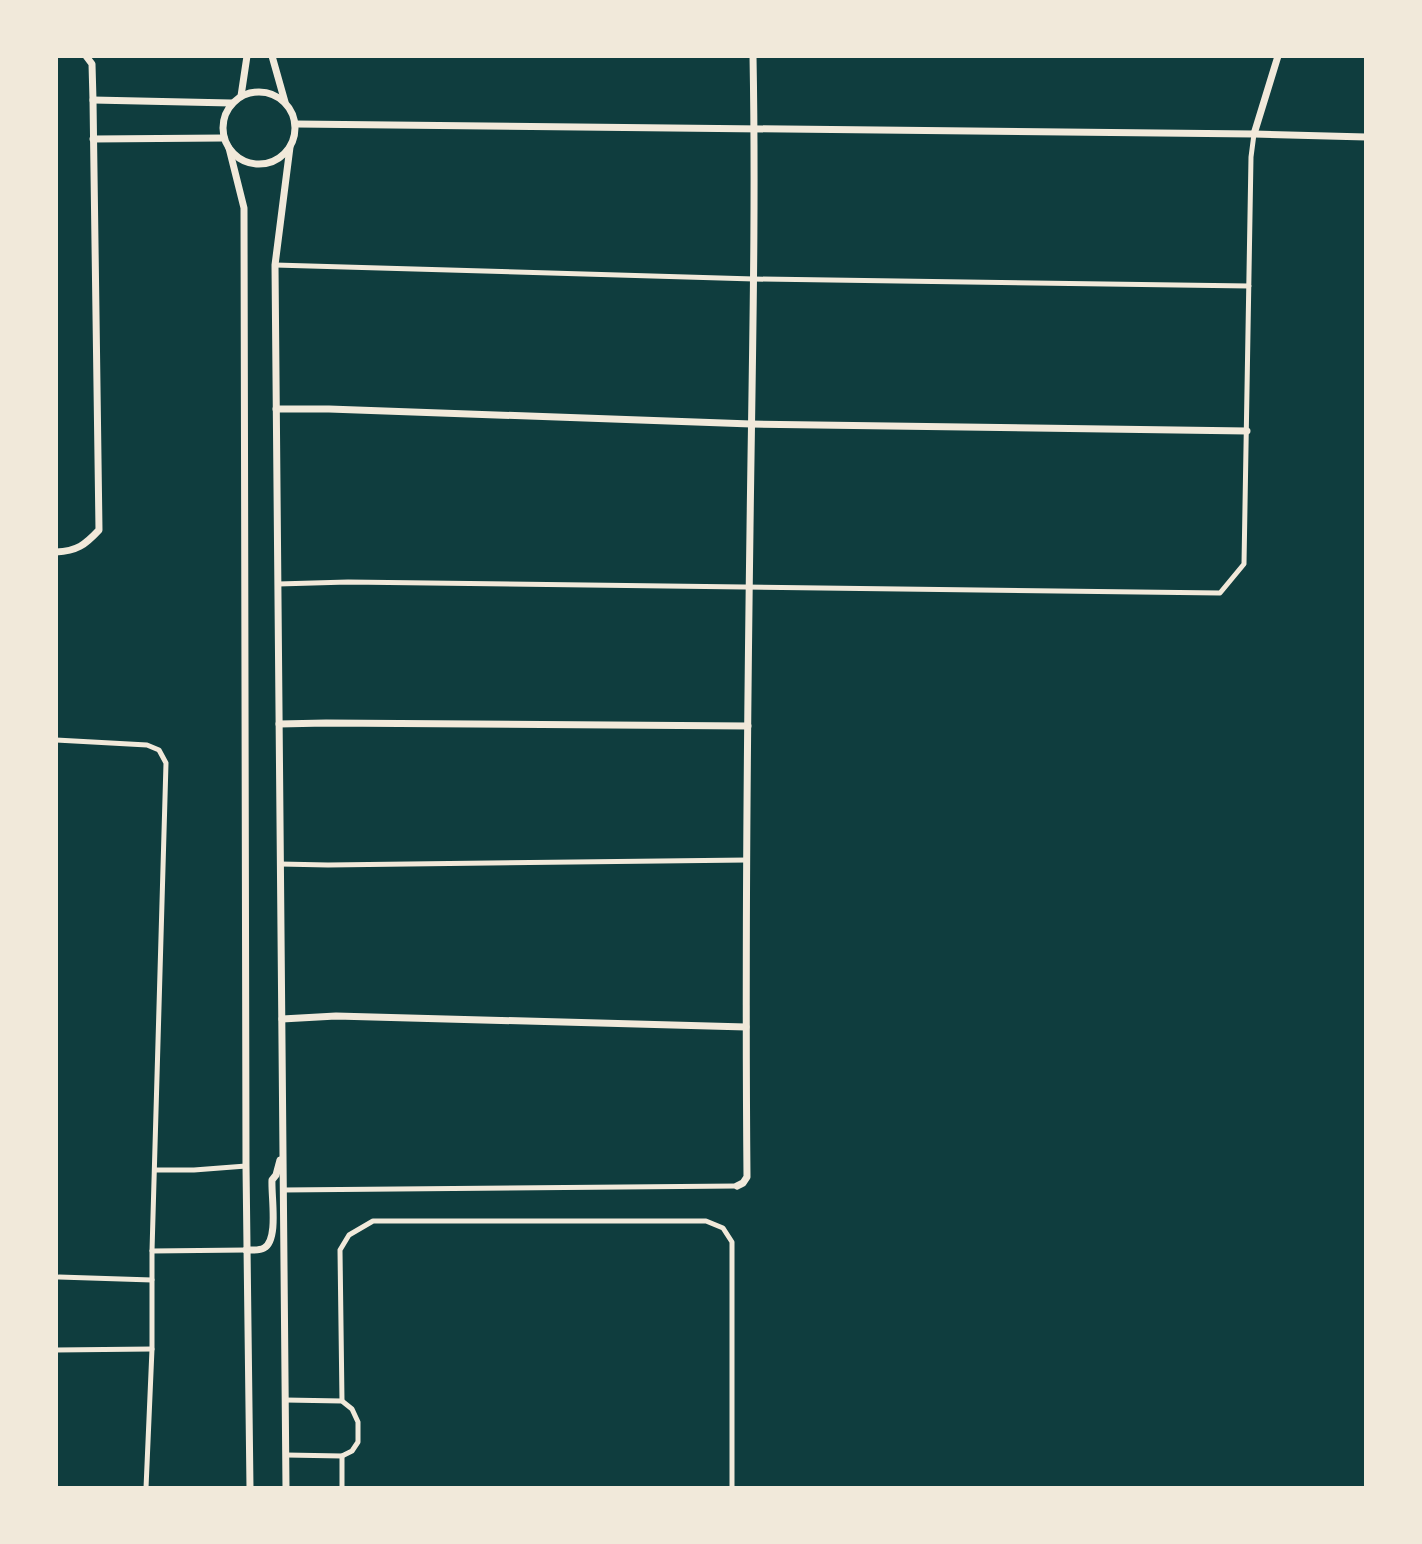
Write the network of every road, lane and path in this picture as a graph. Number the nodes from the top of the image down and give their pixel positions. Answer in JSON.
{"nodes":[{"id":1,"x":86,"y":56,"type":"edge"},
{"id":2,"x":247,"y":56,"type":"edge"},
{"id":3,"x":272,"y":56,"type":"edge"},
{"id":4,"x":753,"y":56,"type":"edge"},
{"id":5,"x":1279,"y":56,"type":"edge"},
{"id":6,"x":241,"y":96,"type":"junction"},
{"id":7,"x":93,"y":100,"type":"junction"},
{"id":8,"x":231,"y":103,"type":"junction"},
{"id":9,"x":286,"y":103,"type":"junction"},
{"id":10,"x":296,"y":124,"type":"junction"},
{"id":11,"x":755,"y":129,"type":"junction"},
{"id":12,"x":1254,"y":134,"type":"junction"},
{"id":13,"x":1366,"y":137,"type":"edge"},
{"id":14,"x":223,"y":138,"type":"junction"},
{"id":15,"x":93,"y":139,"type":"junction"},
{"id":16,"x":290,"y":147,"type":"junction"},
{"id":17,"x":229,"y":148,"type":"junction"},
{"id":18,"x":275,"y":265,"type":"junction"},
{"id":19,"x":754,"y":279,"type":"junction"},
{"id":20,"x":1249,"y":286,"type":"junction"},
{"id":21,"x":276,"y":409,"type":"junction"},
{"id":22,"x":751,"y":424,"type":"junction"},
{"id":23,"x":1247,"y":431,"type":"junction"},
{"id":24,"x":56,"y":552,"type":"edge"},
{"id":25,"x":278,"y":584,"type":"junction"},
{"id":26,"x":749,"y":587,"type":"junction"},
{"id":27,"x":279,"y":724,"type":"junction"},
{"id":28,"x":748,"y":726,"type":"junction"},
{"id":29,"x":56,"y":740,"type":"edge"},
{"id":30,"x":747,"y":860,"type":"junction"},
{"id":31,"x":280,"y":864,"type":"junction"},
{"id":32,"x":282,"y":1019,"type":"junction"},
{"id":33,"x":746,"y":1027,"type":"junction"},
{"id":34,"x":283,"y":1151,"type":"junction"},
{"id":35,"x":246,"y":1166,"type":"junction"},
{"id":36,"x":155,"y":1170,"type":"junction"},
{"id":37,"x":737,"y":1186,"type":"joint"},
{"id":38,"x":283,"y":1190,"type":"junction"},
{"id":39,"x":246,"y":1250,"type":"junction"},
{"id":40,"x":152,"y":1251,"type":"junction"},
{"id":41,"x":58,"y":1277,"type":"dead end"},
{"id":42,"x":152,"y":1280,"type":"junction"},
{"id":43,"x":152,"y":1349,"type":"junction"},
{"id":44,"x":56,"y":1350,"type":"edge"},
{"id":45,"x":285,"y":1400,"type":"junction"},
{"id":46,"x":342,"y":1401,"type":"junction"},
{"id":47,"x":286,"y":1455,"type":"junction"},
{"id":48,"x":342,"y":1455,"type":"junction"},
{"id":49,"x":146,"y":1488,"type":"edge"},
{"id":50,"x":250,"y":1488,"type":"edge"},
{"id":51,"x":286,"y":1488,"type":"edge"},
{"id":52,"x":342,"y":1488,"type":"edge"},
{"id":53,"x":732,"y":1488,"type":"edge"}],
"edges":[{"from":1,"to":7,"type":"street"},
{"from":2,"to":6,"type":"street"},
{"from":3,"to":9,"type":"street"},
{"from":4,"to":11,"type":"street"},
{"from":5,"to":12,"type":"street"},
{"from":6,"to":8,"type":"street"},
{"from":6,"to":9,"type":"street"},
{"from":7,"to":8,"type":"street"},
{"from":7,"to":15,"type":"street"},
{"from":8,"to":14,"type":"street"},
{"from":9,"to":10,"type":"street"},
{"from":10,"to":11,"type":"street"},
{"from":10,"to":16,"type":"street"},
{"from":11,"to":12,"type":"street"},
{"from":11,"to":19,"type":"street"},
{"from":12,"to":13,"type":"street"},
{"from":12,"to":20,"type":"lane"},
{"from":14,"to":15,"type":"street"},
{"from":14,"to":17,"type":"street"},
{"from":15,"to":24,"type":"street"},
{"from":16,"to":17,"type":"street"},
{"from":16,"to":18,"type":"street"},
{"from":17,"to":35,"type":"street"},
{"from":18,"to":19,"type":"lane"},
{"from":18,"to":21,"type":"street"},
{"from":19,"to":20,"type":"lane"},
{"from":19,"to":22,"type":"street"},
{"from":20,"to":23,"type":"lane"},
{"from":21,"to":22,"type":"street"},
{"from":21,"to":25,"type":"street"},
{"from":22,"to":23,"type":"street"},
{"from":22,"to":26,"type":"street"},
{"from":23,"to":26,"type":"lane"},
{"from":25,"to":26,"type":"lane"},
{"from":25,"to":27,"type":"street"},
{"from":26,"to":28,"type":"street"},
{"from":27,"to":28,"type":"street"},
{"from":27,"to":31,"type":"street"},
{"from":28,"to":30,"type":"street"},
{"from":29,"to":36,"type":"lane"},
{"from":30,"to":31,"type":"lane"},
{"from":30,"to":33,"type":"street"},
{"from":31,"to":32,"type":"street"},
{"from":32,"to":33,"type":"street"},
{"from":32,"to":34,"type":"street"},
{"from":33,"to":37,"type":"street"},
{"from":34,"to":38,"type":"street"},
{"from":34,"to":39,"type":"street"},
{"from":35,"to":36,"type":"lane"},
{"from":35,"to":39,"type":"street"},
{"from":36,"to":40,"type":"lane"},
{"from":37,"to":38,"type":"lane"},
{"from":38,"to":45,"type":"street"},
{"from":39,"to":40,"type":"lane"},
{"from":39,"to":50,"type":"street"},
{"from":40,"to":42,"type":"lane"},
{"from":41,"to":42,"type":"lane"},
{"from":42,"to":43,"type":"lane"},
{"from":43,"to":44,"type":"lane"},
{"from":43,"to":49,"type":"lane"},
{"from":45,"to":46,"type":"lane"},
{"from":45,"to":47,"type":"street"},
{"from":46,"to":48,"type":"lane"},
{"from":46,"to":53,"type":"lane"},
{"from":47,"to":48,"type":"lane"},
{"from":47,"to":51,"type":"street"},
{"from":48,"to":52,"type":"lane"}]}
